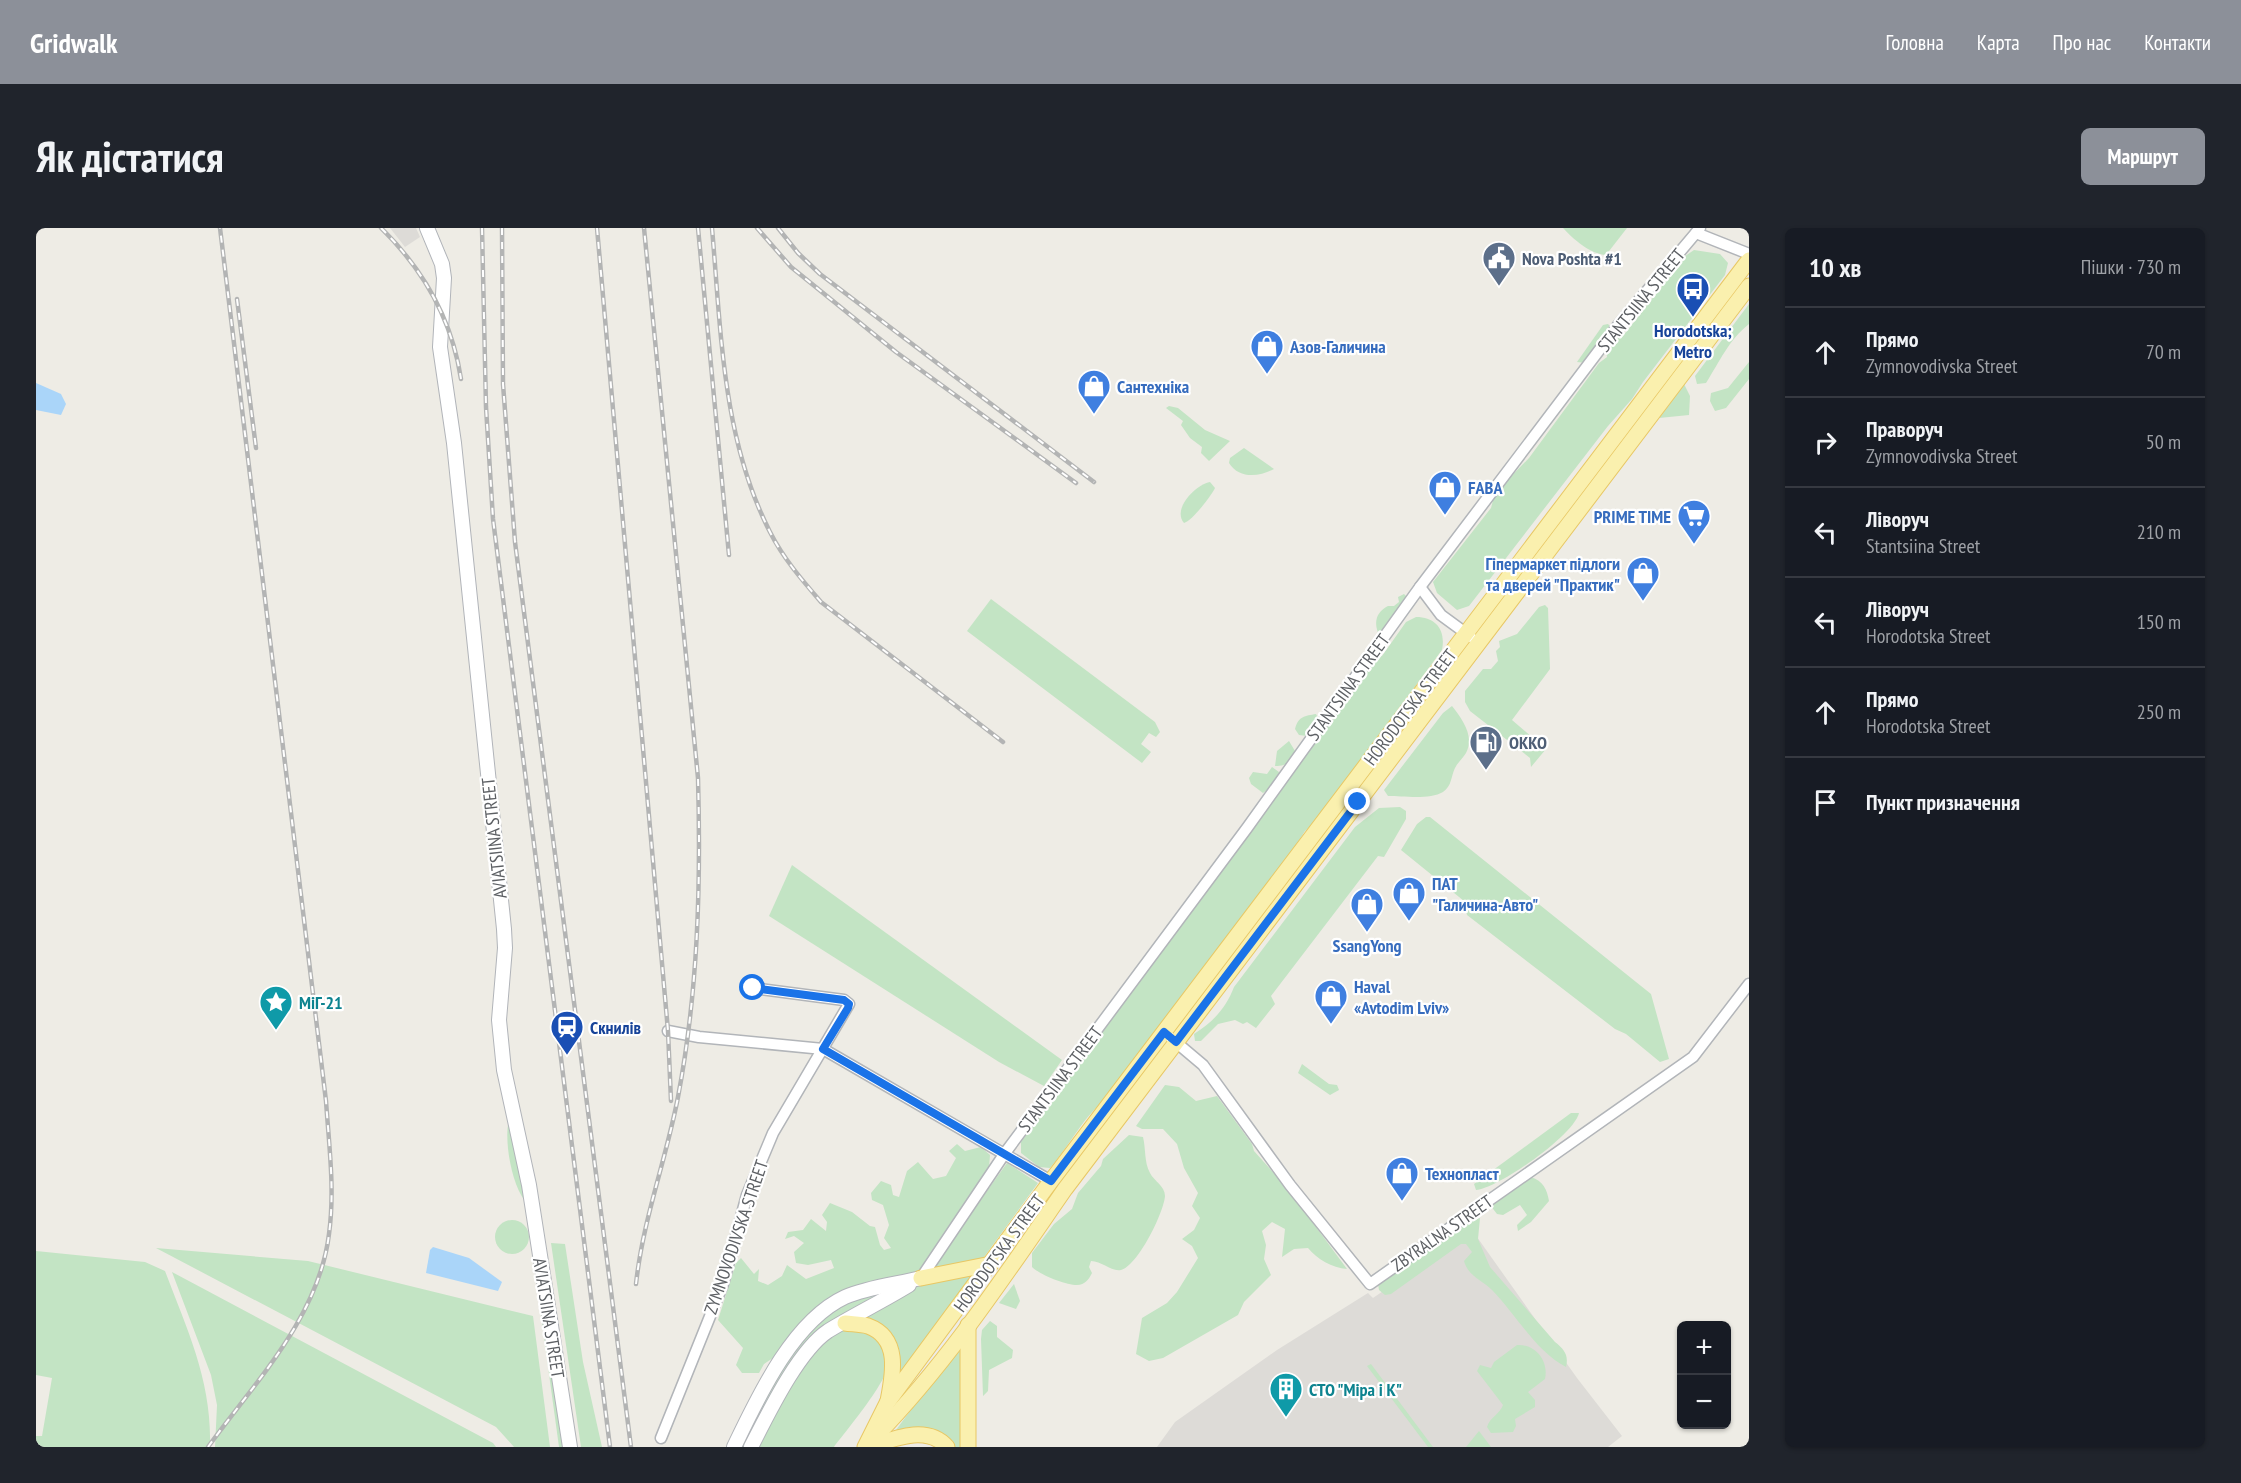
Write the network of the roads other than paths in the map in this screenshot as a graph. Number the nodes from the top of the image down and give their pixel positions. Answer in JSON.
{"nodes":[{"id":1,"x":427,"y":228,"type":"edge"},
{"id":2,"x":1698,"y":230,"type":"edge"},
{"id":3,"x":1749,"y":254,"type":"edge"},
{"id":4,"x":1749,"y":260,"type":"edge"},
{"id":5,"x":1749,"y":286,"type":"edge"},
{"id":6,"x":1420,"y":587,"type":"junction"},
{"id":7,"x":1465,"y":633,"type":"junction"},
{"id":8,"x":1478,"y":643,"type":"junction"},
{"id":9,"x":1749,"y":984,"type":"edge"},
{"id":10,"x":753,"y":988,"type":"dead end"},
{"id":11,"x":668,"y":1031,"type":"dead end"},
{"id":12,"x":1170,"y":1037,"type":"junction"},
{"id":13,"x":823,"y":1049,"type":"junction"},
{"id":14,"x":1005,"y":1153,"type":"junction"},
{"id":15,"x":1051,"y":1181,"type":"junction"},
{"id":16,"x":991,"y":1264,"type":"junction"},
{"id":17,"x":921,"y":1278,"type":"junction"},
{"id":18,"x":845,"y":1323,"type":"junction"},
{"id":19,"x":968,"y":1325,"type":"junction"},
{"id":20,"x":887,"y":1404,"type":"junction"},
{"id":21,"x":661,"y":1438,"type":"dead end"},
{"id":22,"x":570,"y":1447,"type":"edge"},
{"id":23,"x":734,"y":1447,"type":"edge"},
{"id":24,"x":752,"y":1447,"type":"edge"},
{"id":25,"x":866,"y":1447,"type":"edge"},
{"id":26,"x":947,"y":1447,"type":"edge"},
{"id":27,"x":968,"y":1447,"type":"edge"}],
"edges":[{"from":1,"to":22,"type":"street","name":"AVIATSIINA STREET"},
{"from":2,"to":3,"type":"street"},
{"from":2,"to":6,"type":"street","name":"STANTSIINA STREET"},
{"from":4,"to":7,"type":"main road","name":"HORODOTSKA STREET"},
{"from":5,"to":8,"type":"main road","name":"HORODOTSKA STREET"},
{"from":6,"to":7,"type":"street"},
{"from":6,"to":14,"type":"street","name":"STANTSIINA STREET"},
{"from":7,"to":8,"type":"street"},
{"from":7,"to":12,"type":"main road","name":"HORODOTSKA STREET"},
{"from":8,"to":12,"type":"main road","name":"HORODOTSKA STREET"},
{"from":9,"to":12,"type":"street","name":"ZBYRALNA STREET"},
{"from":10,"to":13,"type":"street","name":"ZYMNOVODIVSKA STREET"},
{"from":11,"to":13,"type":"street"},
{"from":12,"to":15,"type":"main road","name":"HORODOTSKA STREET"},
{"from":12,"to":19,"type":"main road","name":"HORODOTSKA STREET"},
{"from":13,"to":14,"type":"street"},
{"from":13,"to":21,"type":"street","name":"ZYMNOVODIVSKA STREET"},
{"from":14,"to":15,"type":"street"},
{"from":14,"to":17,"type":"street","name":"STANTSIINA STREET"},
{"from":15,"to":16,"type":"main road","name":"HORODOTSKA STREET"},
{"from":16,"to":17,"type":"main road"},
{"from":16,"to":20,"type":"main road","name":"HORODOTSKA STREET"},
{"from":17,"to":18,"type":"street"},
{"from":17,"to":23,"type":"street"},
{"from":18,"to":20,"type":"main road"},
{"from":18,"to":24,"type":"street"},
{"from":19,"to":25,"type":"main road","name":"HORODOTSKA STREET"},
{"from":19,"to":27,"type":"main road"},
{"from":20,"to":25,"type":"main road","name":"HORODOTSKA STREET"},
{"from":25,"to":26,"type":"main road"}]}
